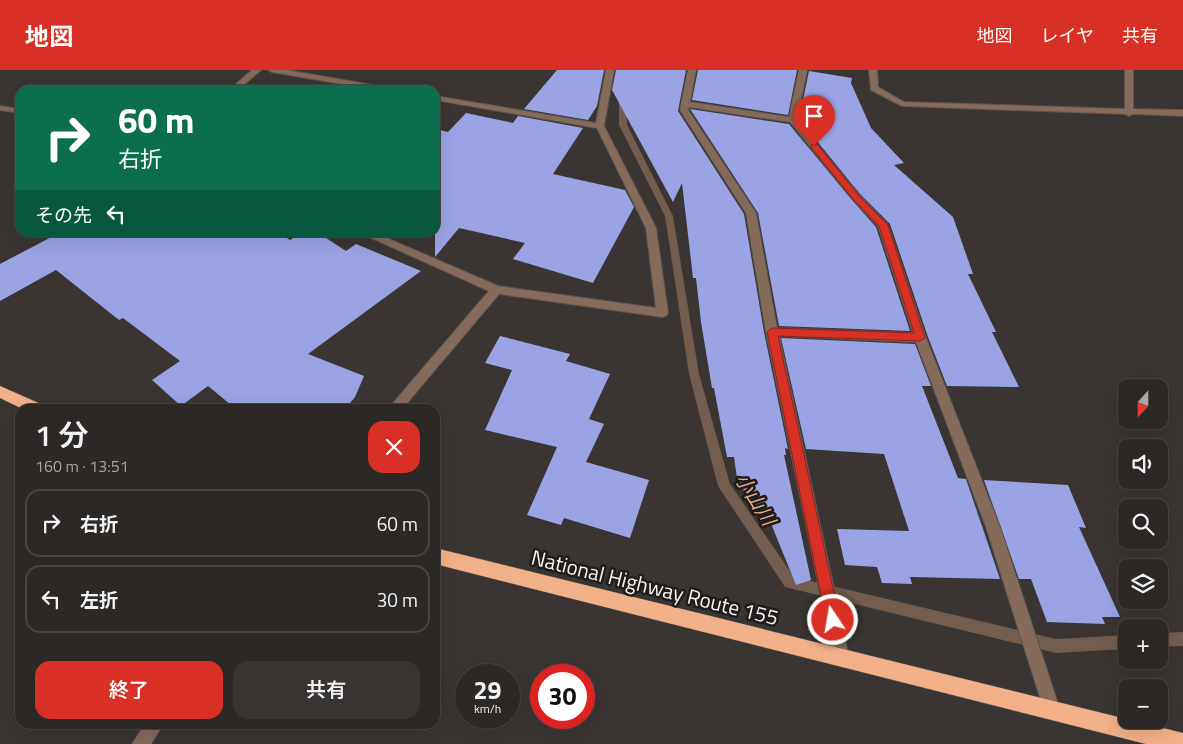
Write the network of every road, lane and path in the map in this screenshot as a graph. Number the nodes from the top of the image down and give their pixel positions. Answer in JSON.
{"nodes":[{"id":1,"x":258,"y":70,"type":"edge"},
{"id":2,"x":272,"y":70,"type":"edge"},
{"id":3,"x":610,"y":70,"type":"edge"},
{"id":4,"x":692,"y":70,"type":"edge"},
{"id":5,"x":803,"y":70,"type":"edge"},
{"id":6,"x":873,"y":70,"type":"edge"},
{"id":7,"x":1129,"y":70,"type":"edge"},
{"id":8,"x":239,"y":85,"type":"edge"},
{"id":9,"x":360,"y":85,"type":"edge"},
{"id":10,"x":440,"y":99,"type":"edge"},
{"id":11,"x":684,"y":104,"type":"junction"},
{"id":12,"x":0,"y":108,"type":"edge"},
{"id":13,"x":15,"y":110,"type":"edge"},
{"id":14,"x":1130,"y":112,"type":"junction"},
{"id":15,"x":1183,"y":113,"type":"edge"},
{"id":16,"x":793,"y":120,"type":"junction"},
{"id":17,"x":600,"y":126,"type":"junction"},
{"id":18,"x":374,"y":237,"type":"edge"},
{"id":19,"x":496,"y":290,"type":"junction"},
{"id":20,"x":772,"y":332,"type":"junction"},
{"id":21,"x":920,"y":338,"type":"junction"},
{"id":22,"x":0,"y":392,"type":"edge"},
{"id":23,"x":27,"y":404,"type":"edge"},
{"id":24,"x":398,"y":404,"type":"edge"},
{"id":25,"x":440,"y":557,"type":"edge"},
{"id":26,"x":841,"y":658,"type":"junction"},
{"id":27,"x":1052,"y":710,"type":"junction"},
{"id":28,"x":152,"y":729,"type":"edge"},
{"id":29,"x":1183,"y":743,"type":"edge"},
{"id":30,"x":141,"y":744,"type":"edge"}],
"edges":[{"from":1,"to":8,"type":"street"},
{"from":2,"to":9,"type":"street"},
{"from":3,"to":17,"type":"street"},
{"from":4,"to":11,"type":"street"},
{"from":5,"to":16,"type":"street"},
{"from":6,"to":14,"type":"street"},
{"from":7,"to":14,"type":"street"},
{"from":10,"to":17,"type":"street"},
{"from":11,"to":16,"type":"street"},
{"from":11,"to":20,"type":"street"},
{"from":12,"to":13,"type":"street"},
{"from":14,"to":15,"type":"street"},
{"from":16,"to":21,"type":"street"},
{"from":17,"to":19,"type":"street"},
{"from":18,"to":19,"type":"street"},
{"from":19,"to":24,"type":"street"},
{"from":20,"to":21,"type":"street"},
{"from":20,"to":26,"type":"street"},
{"from":21,"to":27,"type":"street"},
{"from":22,"to":23,"type":"highway"},
{"from":25,"to":26,"type":"highway","name":"National Highway Route 155"},
{"from":26,"to":27,"type":"highway","name":"National Highway Route 155"},
{"from":27,"to":29,"type":"highway","name":"National Highway Route 155"},
{"from":28,"to":30,"type":"street"}]}
